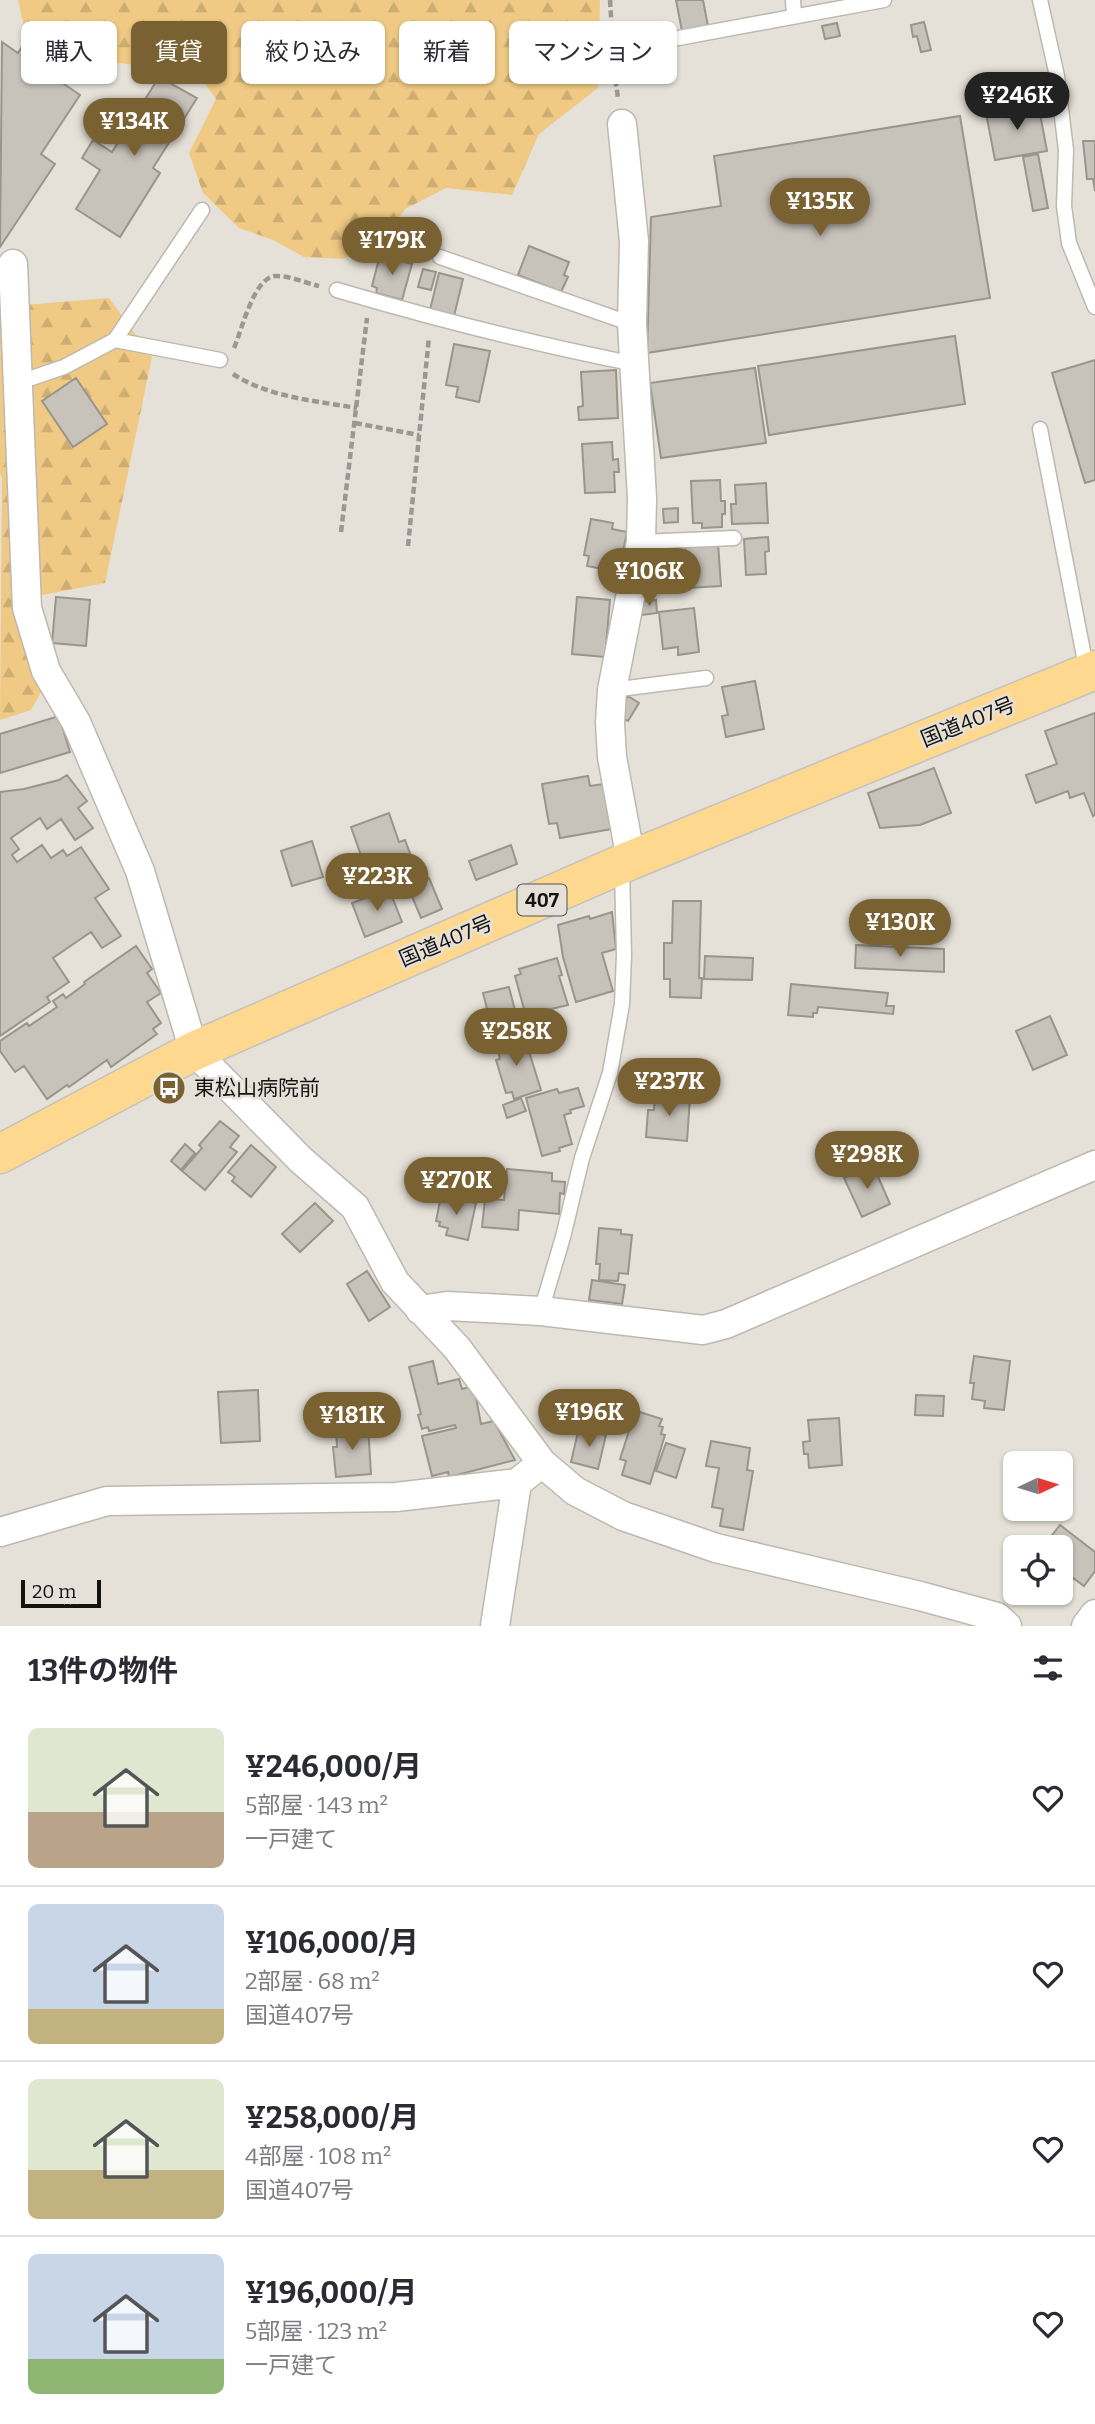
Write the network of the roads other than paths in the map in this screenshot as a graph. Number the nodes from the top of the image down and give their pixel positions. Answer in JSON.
{"nodes":[{"id":1,"x":793,"y":0,"type":"edge"},
{"id":2,"x":884,"y":0,"type":"edge"},
{"id":3,"x":1040,"y":0,"type":"edge"},
{"id":4,"x":794,"y":16,"type":"junction"},
{"id":5,"x":677,"y":38,"type":"edge"},
{"id":6,"x":622,"y":124,"type":"dead end"},
{"id":7,"x":202,"y":210,"type":"dead end"},
{"id":8,"x":440,"y":257,"type":"dead end"},
{"id":9,"x":13,"y":264,"type":"dead end"},
{"id":10,"x":337,"y":290,"type":"road end"},
{"id":11,"x":1095,"y":307,"type":"edge"},
{"id":12,"x":632,"y":324,"type":"junction"},
{"id":13,"x":115,"y":340,"type":"junction"},
{"id":14,"x":220,"y":360,"type":"road end"},
{"id":15,"x":635,"y":364,"type":"junction"},
{"id":16,"x":11,"y":366,"type":"edge"},
{"id":17,"x":1040,"y":429,"type":"dead end"},
{"id":18,"x":734,"y":538,"type":"dead end"},
{"id":19,"x":641,"y":542,"type":"junction"},
{"id":20,"x":1091,"y":671,"type":"edge"},
{"id":21,"x":706,"y":678,"type":"dead end"},
{"id":22,"x":612,"y":690,"type":"junction"},
{"id":23,"x":626,"y":862,"type":"junction"},
{"id":24,"x":194,"y":1051,"type":"junction"},
{"id":25,"x":0,"y":1154,"type":"edge"},
{"id":26,"x":1095,"y":1165,"type":"edge"},
{"id":27,"x":420,"y":1310,"type":"junction"},
{"id":28,"x":541,"y":1311,"type":"junction"},
{"id":29,"x":542,"y":1463,"type":"junction"},
{"id":30,"x":517,"y":1482,"type":"junction"},
{"id":31,"x":0,"y":1532,"type":"edge"},
{"id":32,"x":1095,"y":1614,"type":"edge"},
{"id":33,"x":495,"y":1626,"type":"edge"},
{"id":34,"x":1007,"y":1626,"type":"edge"},
{"id":35,"x":1086,"y":1626,"type":"edge"}],
"edges":[{"from":1,"to":4,"type":"lane"},
{"from":2,"to":4,"type":"lane"},
{"from":3,"to":11,"type":"lane"},
{"from":4,"to":5,"type":"lane"},
{"from":6,"to":12,"type":"street"},
{"from":7,"to":13,"type":"lane"},
{"from":8,"to":12,"type":"lane"},
{"from":9,"to":16,"type":"street"},
{"from":10,"to":15,"type":"lane"},
{"from":12,"to":15,"type":"street"},
{"from":13,"to":14,"type":"lane"},
{"from":13,"to":16,"type":"lane"},
{"from":15,"to":19,"type":"street"},
{"from":16,"to":24,"type":"street"},
{"from":17,"to":20,"type":"lane"},
{"from":18,"to":19,"type":"lane"},
{"from":19,"to":22,"type":"street"},
{"from":20,"to":23,"type":"highway","name":"国道407号","number":"407"},
{"from":21,"to":22,"type":"lane"},
{"from":22,"to":23,"type":"street"},
{"from":23,"to":24,"type":"highway","name":"国道407号","number":"407"},
{"from":23,"to":28,"type":"lane"},
{"from":24,"to":25,"type":"highway","name":"国道407号","number":"407"},
{"from":24,"to":27,"type":"street"},
{"from":26,"to":28,"type":"street"},
{"from":27,"to":28,"type":"street"},
{"from":27,"to":29,"type":"street"},
{"from":29,"to":30,"type":"street"},
{"from":29,"to":34,"type":"street"},
{"from":30,"to":31,"type":"street"},
{"from":30,"to":33,"type":"street"},
{"from":32,"to":35,"type":"street"}]}
